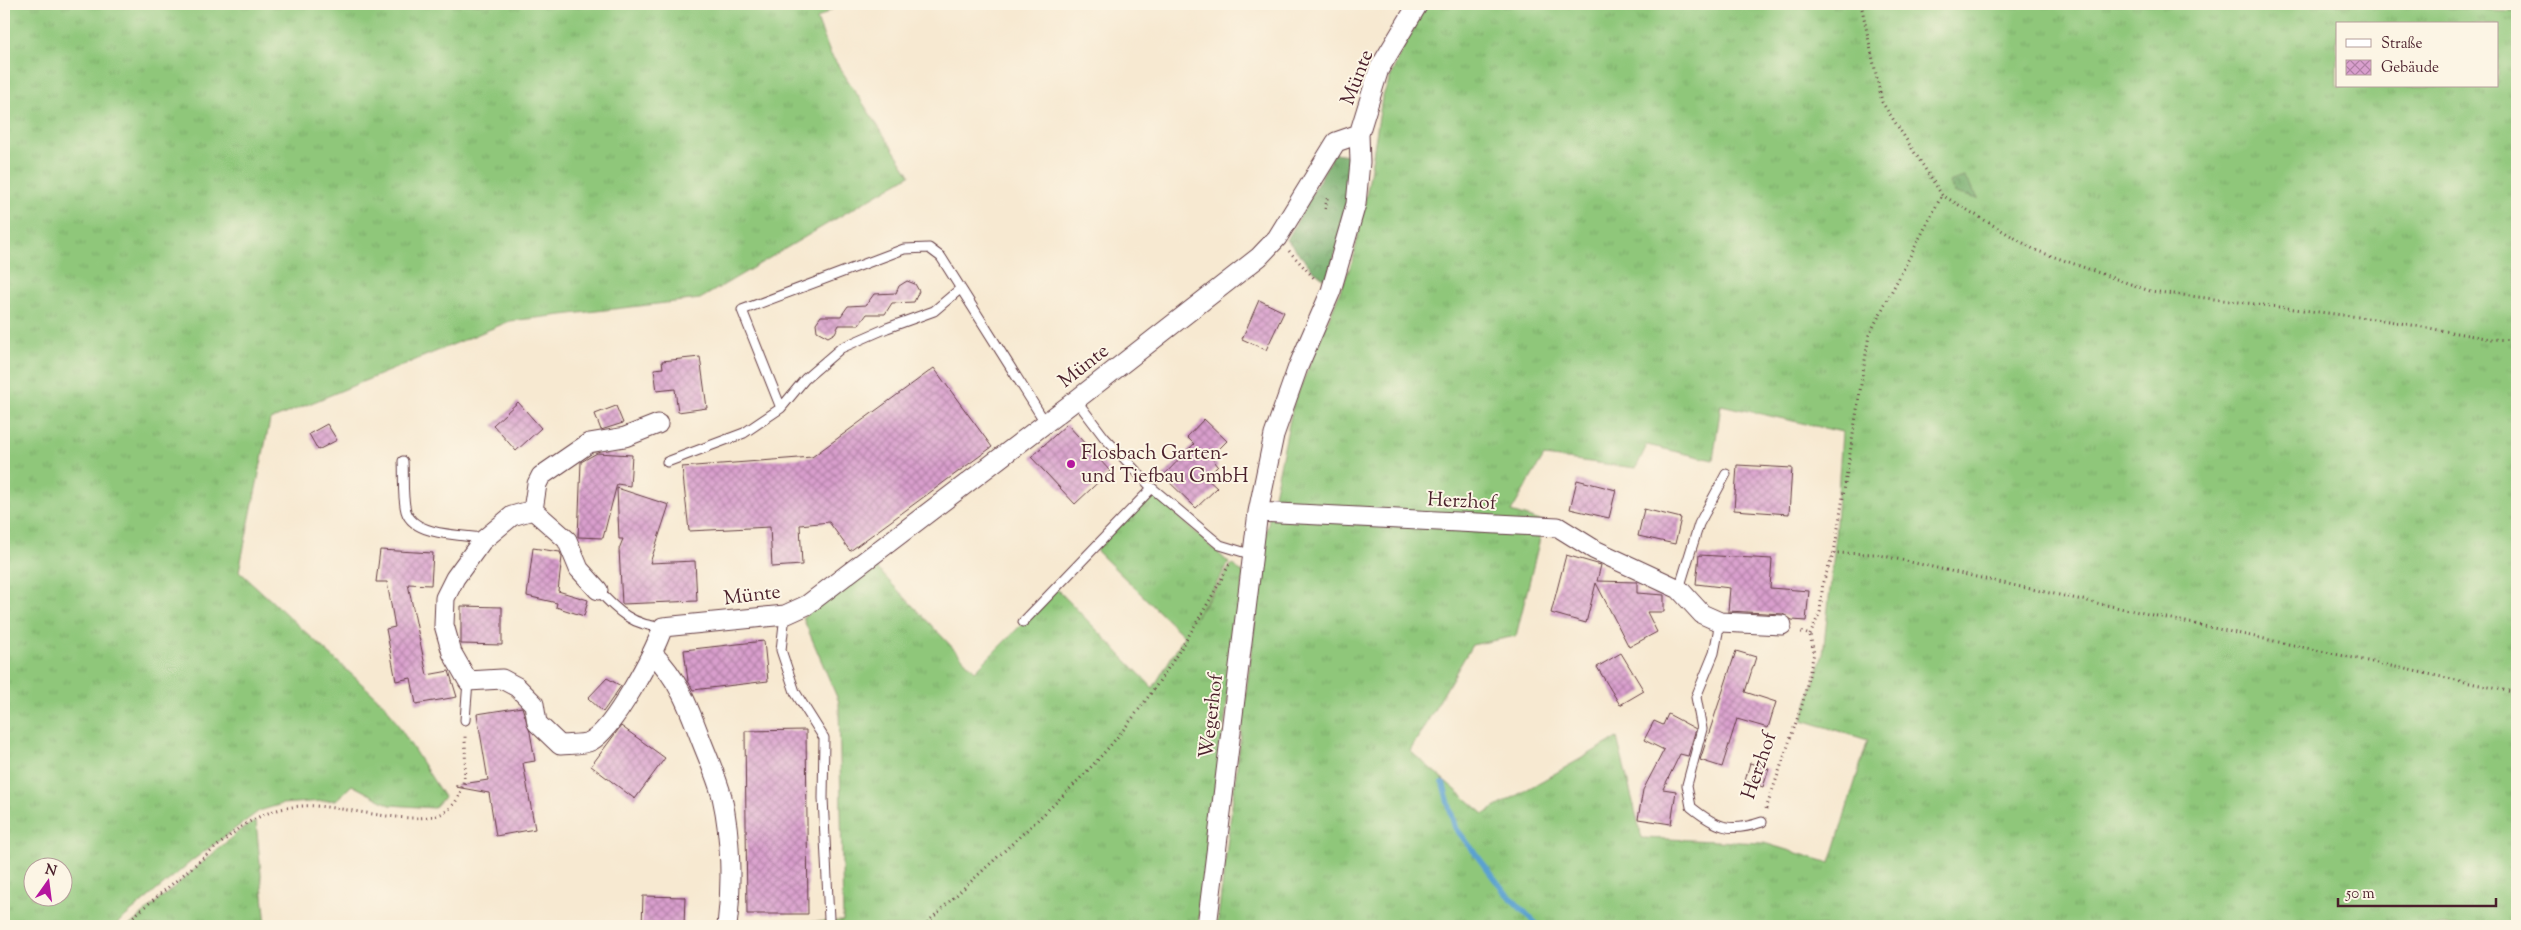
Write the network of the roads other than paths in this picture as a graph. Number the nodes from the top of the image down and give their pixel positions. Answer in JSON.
{"nodes":[{"id":1,"x":1418,"y":4,"type":"edge"},
{"id":2,"x":1359,"y":134,"type":"junction"},
{"id":3,"x":960,"y":289,"type":"junction"},
{"id":4,"x":1076,"y":400,"type":"junction"},
{"id":5,"x":781,"y":408,"type":"junction"},
{"id":6,"x":1045,"y":422,"type":"junction"},
{"id":7,"x":658,"y":424,"type":"dead end"},
{"id":8,"x":403,"y":461,"type":"dead end"},
{"id":9,"x":667,"y":462,"type":"dead end"},
{"id":10,"x":1726,"y":474,"type":"dead end"},
{"id":11,"x":1152,"y":488,"type":"junction"},
{"id":12,"x":533,"y":510,"type":"junction"},
{"id":13,"x":1258,"y":512,"type":"junction"},
{"id":14,"x":485,"y":538,"type":"junction"},
{"id":15,"x":1253,"y":555,"type":"junction"},
{"id":16,"x":1679,"y":589,"type":"junction"},
{"id":17,"x":598,"y":590,"type":"joint"},
{"id":18,"x":785,"y":615,"type":"junction"},
{"id":19,"x":1023,"y":622,"type":"dead end"},
{"id":20,"x":1720,"y":622,"type":"junction"},
{"id":21,"x":1782,"y":625,"type":"road end"},
{"id":22,"x":663,"y":627,"type":"junction"},
{"id":23,"x":653,"y":654,"type":"junction"},
{"id":24,"x":468,"y":681,"type":"junction"},
{"id":25,"x":465,"y":720,"type":"road end"},
{"id":26,"x":1762,"y":822,"type":"road end"},
{"id":27,"x":830,"y":919,"type":"dead end"},
{"id":28,"x":727,"y":926,"type":"edge"},
{"id":29,"x":1207,"y":926,"type":"edge"}],
"edges":[{"from":1,"to":2,"type":"street","name":"Münte"},
{"from":2,"to":4,"type":"street","name":"Münte"},
{"from":2,"to":13,"type":"street","name":"Wegerhof"},
{"from":3,"to":5,"type":"lane"},
{"from":3,"to":5,"type":"lane"},
{"from":3,"to":6,"type":"lane"},
{"from":4,"to":6,"type":"street","name":"Münte"},
{"from":4,"to":11,"type":"lane"},
{"from":5,"to":9,"type":"lane"},
{"from":6,"to":18,"type":"street","name":"Münte"},
{"from":7,"to":12,"type":"street"},
{"from":8,"to":14,"type":"lane"},
{"from":10,"to":16,"type":"lane"},
{"from":11,"to":15,"type":"lane"},
{"from":11,"to":19,"type":"lane"},
{"from":12,"to":14,"type":"street"},
{"from":12,"to":17,"type":"street","name":"Münte"},
{"from":13,"to":15,"type":"street","name":"Wegerhof"},
{"from":13,"to":16,"type":"street","name":"Herzhof"},
{"from":14,"to":24,"type":"street"},
{"from":15,"to":29,"type":"street","name":"Wegerhof"},
{"from":16,"to":20,"type":"street","name":"Herzhof"},
{"from":17,"to":22,"type":"lane","name":"Münte"},
{"from":18,"to":22,"type":"street","name":"Münte"},
{"from":18,"to":27,"type":"lane"},
{"from":20,"to":21,"type":"street","name":"Herzhof"},
{"from":20,"to":26,"type":"lane","name":"Herzhof"},
{"from":22,"to":23,"type":"street"},
{"from":23,"to":24,"type":"street"},
{"from":23,"to":28,"type":"street"},
{"from":24,"to":25,"type":"lane"}]}
